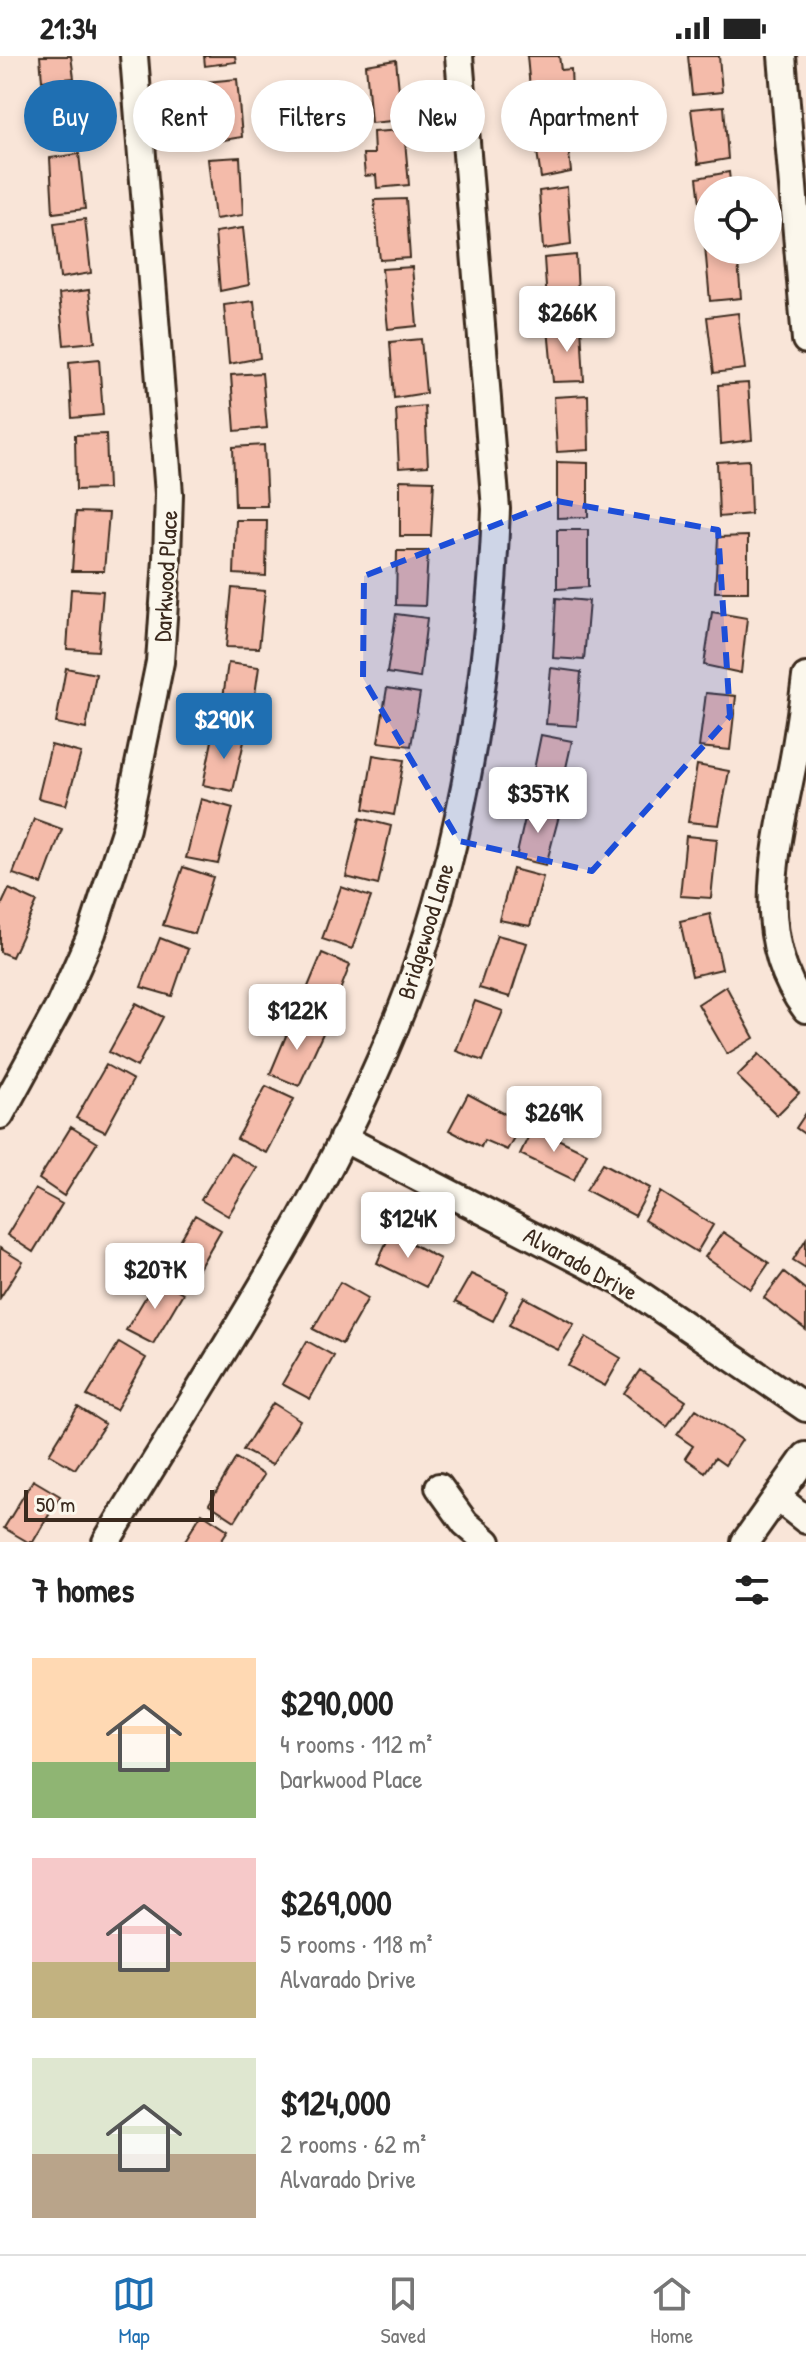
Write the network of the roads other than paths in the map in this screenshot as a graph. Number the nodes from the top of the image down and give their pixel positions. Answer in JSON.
{"nodes":[{"id":1,"x":134,"y":56,"type":"edge"},
{"id":2,"x":459,"y":56,"type":"edge"},
{"id":3,"x":782,"y":56,"type":"edge"},
{"id":4,"x":803,"y":277,"type":"edge"},
{"id":5,"x":806,"y":340,"type":"edge"},
{"id":6,"x":806,"y":677,"type":"edge"},
{"id":7,"x":806,"y":1009,"type":"edge"},
{"id":8,"x":0,"y":1115,"type":"edge"},
{"id":9,"x":343,"y":1138,"type":"junction"},
{"id":10,"x":806,"y":1408,"type":"edge"},
{"id":11,"x":806,"y":1456,"type":"edge"},
{"id":12,"x":439,"y":1487,"type":"dead end"},
{"id":13,"x":777,"y":1497,"type":"junction"},
{"id":14,"x":806,"y":1520,"type":"edge"},
{"id":15,"x":106,"y":1542,"type":"edge"},
{"id":16,"x":487,"y":1542,"type":"edge"},
{"id":17,"x":745,"y":1542,"type":"edge"}],
"edges":[{"from":1,"to":8,"type":"street","name":"Darkwood Place"},
{"from":2,"to":9,"type":"street","name":"Bridgewood Lane"},
{"from":3,"to":4,"type":"street"},
{"from":4,"to":5,"type":"street"},
{"from":6,"to":7,"type":"street"},
{"from":9,"to":10,"type":"street","name":"Alvarado Drive"},
{"from":9,"to":15,"type":"street","name":"Bridgewood Lane"},
{"from":11,"to":13,"type":"street"},
{"from":12,"to":16,"type":"street"},
{"from":13,"to":14,"type":"street"},
{"from":13,"to":17,"type":"street"}]}
